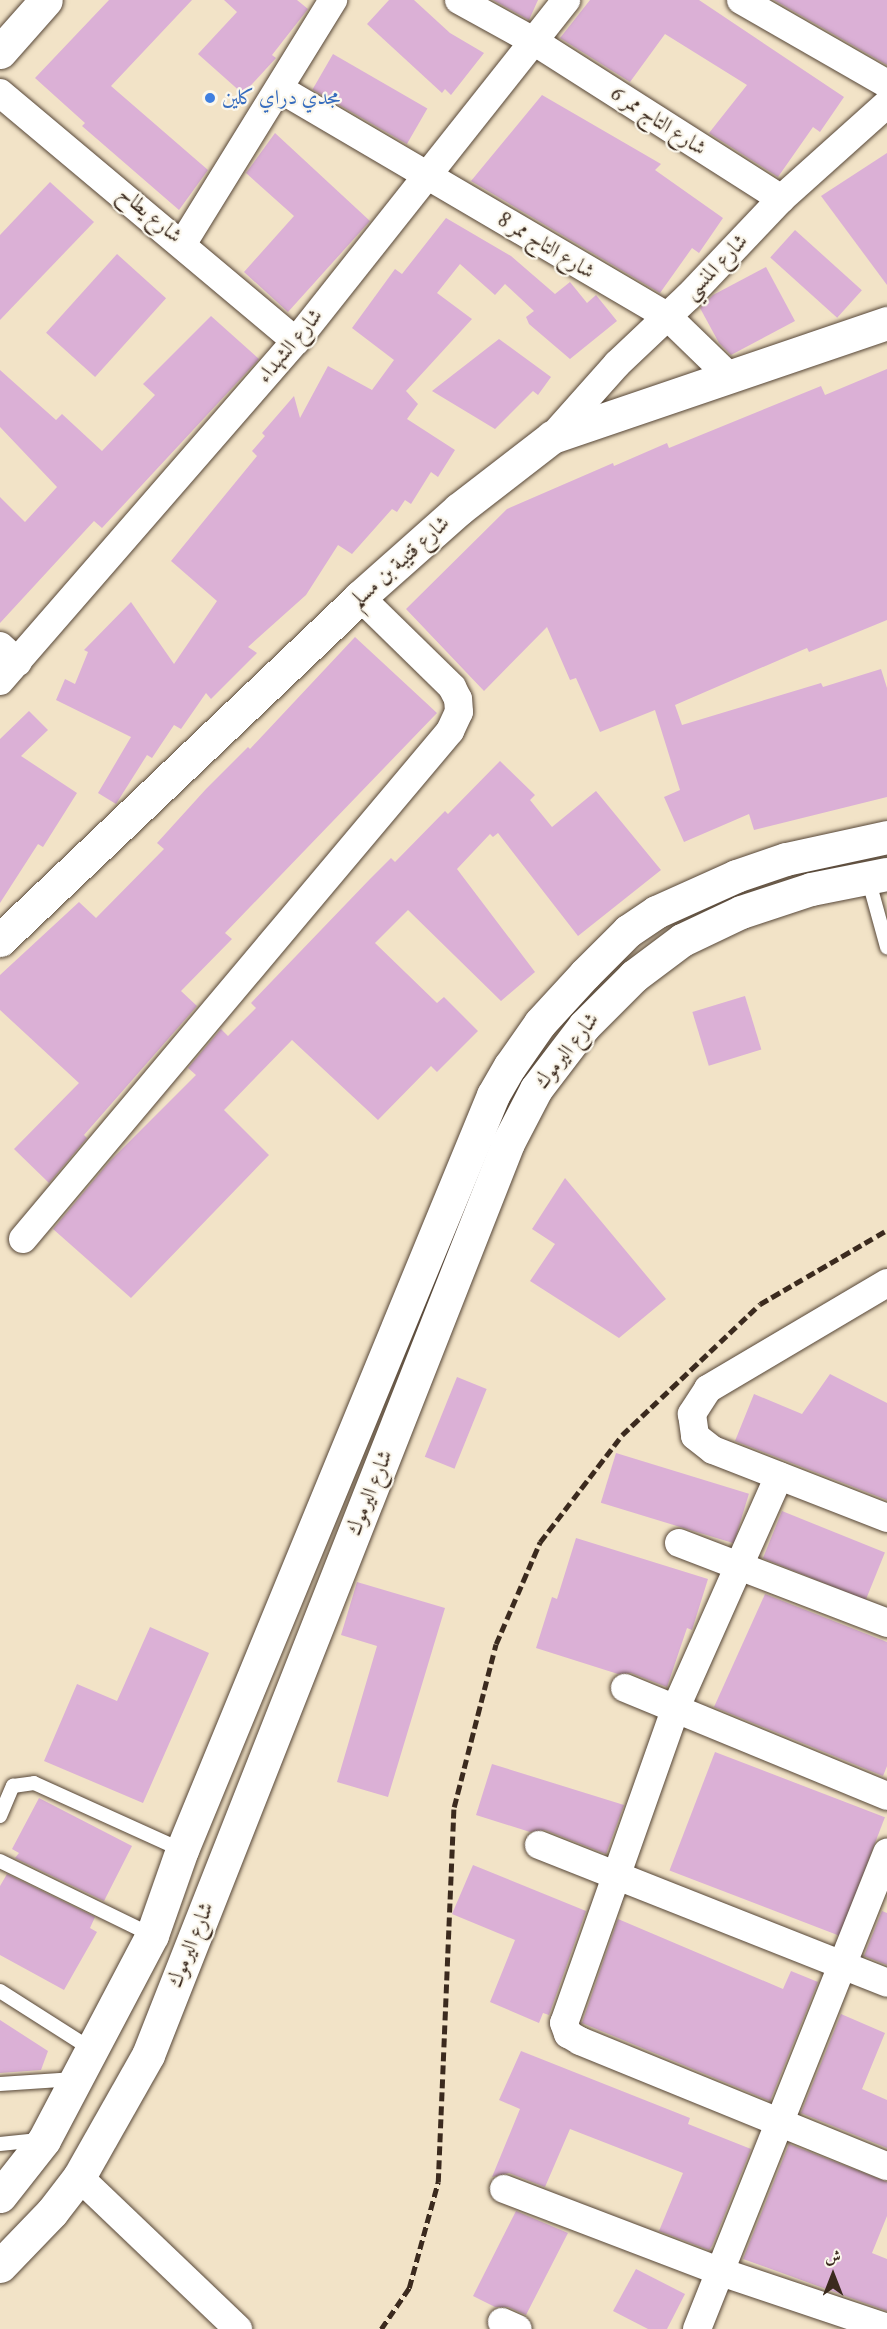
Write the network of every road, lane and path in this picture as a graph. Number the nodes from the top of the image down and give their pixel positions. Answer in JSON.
{"nodes":[{"id":1,"x":46,"y":0,"type":"edge"},
{"id":2,"x":333,"y":0,"type":"edge"},
{"id":3,"x":459,"y":0,"type":"edge"},
{"id":4,"x":566,"y":0,"type":"edge"},
{"id":5,"x":741,"y":0,"type":"edge"},
{"id":6,"x":535,"y":42,"type":"junction"},
{"id":7,"x":0,"y":52,"type":"edge"},
{"id":8,"x":887,"y":84,"type":"edge"},
{"id":9,"x":280,"y":90,"type":"junction"},
{"id":10,"x":0,"y":93,"type":"edge"},
{"id":11,"x":887,"y":104,"type":"edge"},
{"id":12,"x":425,"y":175,"type":"junction"},
{"id":13,"x":781,"y":199,"type":"junction"},
{"id":14,"x":183,"y":243,"type":"junction"},
{"id":15,"x":667,"y":316,"type":"junction"},
{"id":16,"x":887,"y":322,"type":"edge"},
{"id":17,"x":296,"y":341,"type":"junction"},
{"id":18,"x":730,"y":377,"type":"junction"},
{"id":19,"x":552,"y":437,"type":"junction"},
{"id":20,"x":360,"y":597,"type":"junction"},
{"id":21,"x":6,"y":663,"type":"edge"},
{"id":22,"x":887,"y":837,"type":"edge"},
{"id":23,"x":878,"y":876,"type":"edge"},
{"id":24,"x":0,"y":940,"type":"edge"},
{"id":25,"x":887,"y":947,"type":"edge"},
{"id":26,"x":23,"y":1239,"type":"dead end"},
{"id":27,"x":887,"y":1283,"type":"edge"},
{"id":28,"x":779,"y":1476,"type":"junction"},
{"id":29,"x":887,"y":1518,"type":"edge"},
{"id":30,"x":679,"y":1543,"type":"dead end"},
{"id":31,"x":740,"y":1568,"type":"junction"},
{"id":32,"x":887,"y":1623,"type":"edge"},
{"id":33,"x":625,"y":1688,"type":"dead end"},
{"id":34,"x":675,"y":1710,"type":"junction"},
{"id":35,"x":887,"y":1796,"type":"edge"},
{"id":36,"x":0,"y":1816,"type":"edge"},
{"id":37,"x":539,"y":1845,"type":"dead end"},
{"id":38,"x":182,"y":1850,"type":"junction"},
{"id":39,"x":887,"y":1853,"type":"edge"},
{"id":40,"x":0,"y":1861,"type":"edge"},
{"id":41,"x":616,"y":1876,"type":"junction"},
{"id":42,"x":152,"y":1935,"type":"junction"},
{"id":43,"x":840,"y":1965,"type":"junction"},
{"id":44,"x":887,"y":1983,"type":"edge"},
{"id":45,"x":0,"y":1991,"type":"edge"},
{"id":46,"x":86,"y":2064,"type":"junction"},
{"id":47,"x":0,"y":2084,"type":"edge"},
{"id":48,"x":778,"y":2121,"type":"junction"},
{"id":49,"x":44,"y":2140,"type":"junction"},
{"id":50,"x":0,"y":2144,"type":"edge"},
{"id":51,"x":887,"y":2166,"type":"edge"},
{"id":52,"x":79,"y":2177,"type":"junction"},
{"id":53,"x":504,"y":2189,"type":"dead end"},
{"id":54,"x":0,"y":2196,"type":"edge"},
{"id":55,"x":0,"y":2266,"type":"edge"},
{"id":56,"x":721,"y":2272,"type":"junction"},
{"id":57,"x":887,"y":2328,"type":"edge"},
{"id":58,"x":238,"y":2329,"type":"edge"},
{"id":59,"x":697,"y":2329,"type":"edge"}],
"edges":[{"from":1,"to":7,"type":"main road"},
{"from":2,"to":9,"type":"street"},
{"from":3,"to":6,"type":"street","name":"شارع التاج ممر 6"},
{"from":4,"to":6,"type":"street","name":"شارع الشهداء"},
{"from":5,"to":8,"type":"street"},
{"from":6,"to":12,"type":"street","name":"شارع الشهداء"},
{"from":6,"to":13,"type":"street","name":"شارع التاج ممر 6"},
{"from":9,"to":12,"type":"street","name":"شارع التاج ممر 8"},
{"from":9,"to":14,"type":"street"},
{"from":10,"to":14,"type":"street","name":"شارع يطاح"},
{"from":11,"to":13,"type":"street","name":"شارع المنسي"},
{"from":12,"to":15,"type":"street","name":"شارع التاج ممر 8"},
{"from":12,"to":17,"type":"street","name":"شارع الشهداء"},
{"from":13,"to":15,"type":"street","name":"شارع المنسي"},
{"from":14,"to":17,"type":"street","name":"شارع يطاح"},
{"from":15,"to":18,"type":"street","name":"شارع التاج ممر 8"},
{"from":15,"to":19,"type":"street","name":"شارع المنسي"},
{"from":16,"to":18,"type":"main road","name":"شارع قتيبة بن مسلم"},
{"from":17,"to":21,"type":"street","name":"شارع الشهداء"},
{"from":18,"to":19,"type":"main road","name":"شارع قتيبة بن مسلم"},
{"from":19,"to":20,"type":"main road","name":"شارع قتيبة بن مسلم"},
{"from":20,"to":24,"type":"main road","name":"شارع قتيبة بن مسلم"},
{"from":20,"to":26,"type":"street"},
{"from":22,"to":38,"type":"main road","name":"شارع اليرموك"},
{"from":23,"to":25,"type":"lane"},
{"from":23,"to":52,"type":"main road","name":"شارع اليرموك"},
{"from":27,"to":28,"type":"street"},
{"from":28,"to":29,"type":"street"},
{"from":28,"to":31,"type":"street"},
{"from":30,"to":31,"type":"street"},
{"from":31,"to":32,"type":"street"},
{"from":31,"to":34,"type":"street"},
{"from":33,"to":34,"type":"street"},
{"from":34,"to":35,"type":"street"},
{"from":34,"to":41,"type":"street"},
{"from":36,"to":38,"type":"lane"},
{"from":37,"to":41,"type":"street"},
{"from":38,"to":42,"type":"main road","name":"شارع اليرموك"},
{"from":39,"to":43,"type":"street"},
{"from":40,"to":42,"type":"lane"},
{"from":41,"to":43,"type":"street"},
{"from":41,"to":48,"type":"street"},
{"from":42,"to":46,"type":"main road","name":"شارع اليرموك"},
{"from":43,"to":44,"type":"street"},
{"from":43,"to":48,"type":"street"},
{"from":45,"to":46,"type":"lane"},
{"from":46,"to":47,"type":"lane"},
{"from":46,"to":49,"type":"main road","name":"شارع اليرموك"},
{"from":48,"to":51,"type":"street"},
{"from":48,"to":56,"type":"street"},
{"from":49,"to":50,"type":"lane"},
{"from":49,"to":54,"type":"main road","name":"شارع اليرموك"},
{"from":52,"to":55,"type":"main road","name":"شارع اليرموك"},
{"from":52,"to":58,"type":"street"},
{"from":53,"to":56,"type":"street"},
{"from":56,"to":57,"type":"street"},
{"from":56,"to":59,"type":"street"}]}
